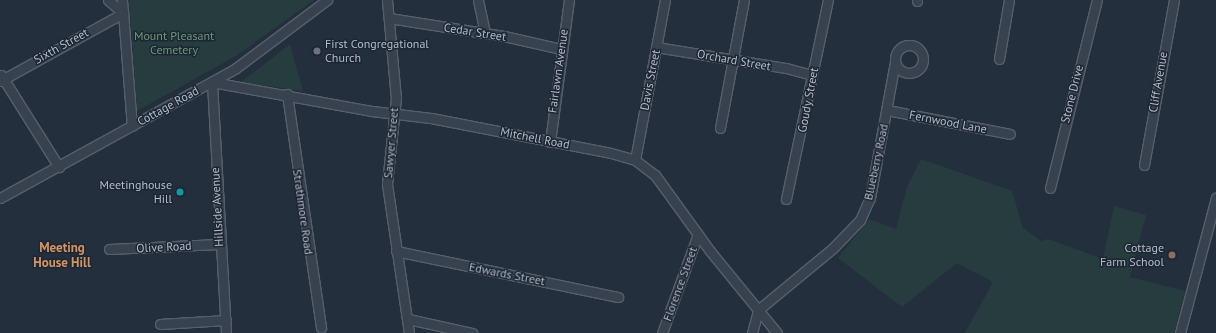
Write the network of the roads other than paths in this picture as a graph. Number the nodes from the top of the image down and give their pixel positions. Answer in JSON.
{"nodes":[{"id":1,"x":108,"y":0,"type":"edge"},
{"id":2,"x":122,"y":0,"type":"edge"},
{"id":3,"x":327,"y":0,"type":"edge"},
{"id":4,"x":387,"y":0,"type":"edge"},
{"id":5,"x":478,"y":0,"type":"edge"},
{"id":6,"x":569,"y":0,"type":"edge"},
{"id":7,"x":665,"y":0,"type":"edge"},
{"id":8,"x":744,"y":0,"type":"edge"},
{"id":9,"x":828,"y":0,"type":"edge"},
{"id":10,"x":1010,"y":0,"type":"edge"},
{"id":11,"x":1097,"y":0,"type":"edge"},
{"id":12,"x":1174,"y":0,"type":"edge"},
{"id":13,"x":123,"y":13,"type":"junction"},
{"id":14,"x":389,"y":18,"type":"junction"},
{"id":15,"x":485,"y":32,"type":"junction"},
{"id":16,"x":656,"y":47,"type":"junction"},
{"id":17,"x":561,"y":49,"type":"junction"},
{"id":18,"x":999,"y":59,"type":"dead end"},
{"id":19,"x":732,"y":61,"type":"junction"},
{"id":20,"x":895,"y":62,"type":"junction"},
{"id":21,"x":908,"y":74,"type":"junction"},
{"id":22,"x":812,"y":76,"type":"junction"},
{"id":23,"x":1,"y":78,"type":"edge"},
{"id":24,"x":212,"y":82,"type":"junction"},
{"id":25,"x":891,"y":87,"type":"junction"},
{"id":26,"x":287,"y":94,"type":"junction"},
{"id":27,"x":887,"y":110,"type":"junction"},
{"id":28,"x":394,"y":113,"type":"junction"},
{"id":29,"x":132,"y":126,"type":"junction"},
{"id":30,"x":720,"y":128,"type":"dead end"},
{"id":31,"x":1010,"y":134,"type":"dead end"},
{"id":32,"x":550,"y":142,"type":"junction"},
{"id":33,"x":635,"y":160,"type":"junction"},
{"id":34,"x":1144,"y":165,"type":"dead end"},
{"id":35,"x":59,"y":166,"type":"junction"},
{"id":36,"x":1050,"y":188,"type":"dead end"},
{"id":37,"x":0,"y":198,"type":"edge"},
{"id":38,"x":1216,"y":198,"type":"edge"},
{"id":39,"x":786,"y":199,"type":"dead end"},
{"id":40,"x":1212,"y":233,"type":"edge"},
{"id":41,"x":698,"y":234,"type":"junction"},
{"id":42,"x":219,"y":244,"type":"junction"},
{"id":43,"x":109,"y":249,"type":"dead end"},
{"id":44,"x":396,"y":251,"type":"junction"},
{"id":45,"x":618,"y":297,"type":"dead end"},
{"id":46,"x":758,"y":310,"type":"junction"},
{"id":47,"x":408,"y":319,"type":"junction"},
{"id":48,"x":226,"y":320,"type":"junction"},
{"id":49,"x":160,"y":324,"type":"dead end"},
{"id":50,"x":321,"y":328,"type":"dead end"},
{"id":51,"x":226,"y":333,"type":"edge"},
{"id":52,"x":409,"y":333,"type":"edge"},
{"id":53,"x":472,"y":333,"type":"edge"},
{"id":54,"x":662,"y":333,"type":"edge"},
{"id":55,"x":752,"y":333,"type":"edge"},
{"id":56,"x":777,"y":333,"type":"edge"},
{"id":57,"x":1180,"y":333,"type":"edge"}],
"edges":[{"from":1,"to":13,"type":"street"},
{"from":2,"to":13,"type":"street"},
{"from":3,"to":24,"type":"street","name":"Cottage Road"},
{"from":4,"to":14,"type":"street","name":"Sawyer Street"},
{"from":5,"to":15,"type":"street"},
{"from":6,"to":17,"type":"street","name":"Fairlawn Avenue"},
{"from":7,"to":16,"type":"street","name":"Davis Street"},
{"from":8,"to":19,"type":"street"},
{"from":9,"to":22,"type":"street","name":"Goudy Street"},
{"from":10,"to":18,"type":"street"},
{"from":11,"to":36,"type":"street","name":"Stone Drive"},
{"from":12,"to":34,"type":"street","name":"Cliff Avenue"},
{"from":13,"to":23,"type":"street","name":"Sixth Street"},
{"from":13,"to":29,"type":"street"},
{"from":14,"to":15,"type":"street","name":"Cedar Street"},
{"from":14,"to":28,"type":"street","name":"Sawyer Street"},
{"from":15,"to":17,"type":"street","name":"Cedar Street"},
{"from":16,"to":19,"type":"street","name":"Orchard Street"},
{"from":16,"to":33,"type":"street","name":"Davis Street"},
{"from":17,"to":32,"type":"street","name":"Fairlawn Avenue"},
{"from":19,"to":22,"type":"street","name":"Orchard Street"},
{"from":19,"to":30,"type":"street"},
{"from":20,"to":21,"type":"street"},
{"from":20,"to":21,"type":"street","name":"Blueberry Road"},
{"from":20,"to":25,"type":"street","name":"Blueberry Road"},
{"from":21,"to":25,"type":"street","name":"Blueberry Road"},
{"from":22,"to":39,"type":"street","name":"Goudy Street"},
{"from":23,"to":35,"type":"street"},
{"from":24,"to":26,"type":"street","name":"Mitchell Road"},
{"from":24,"to":29,"type":"street","name":"Cottage Road"},
{"from":24,"to":42,"type":"street","name":"Hillside Avenue"},
{"from":25,"to":27,"type":"street","name":"Blueberry Road"},
{"from":26,"to":28,"type":"street","name":"Mitchell Road"},
{"from":26,"to":50,"type":"street","name":"Strathmore Road"},
{"from":27,"to":31,"type":"street","name":"Fernwood Lane"},
{"from":27,"to":46,"type":"street","name":"Blueberry Road"},
{"from":28,"to":32,"type":"street","name":"Mitchell Road"},
{"from":28,"to":44,"type":"street","name":"Sawyer Street"},
{"from":29,"to":35,"type":"street","name":"Cottage Road"},
{"from":32,"to":33,"type":"street","name":"Mitchell Road"},
{"from":33,"to":41,"type":"street","name":"Mitchell Road"},
{"from":35,"to":37,"type":"street","name":"Cottage Road"},
{"from":38,"to":40,"type":"street"},
{"from":40,"to":57,"type":"street"},
{"from":41,"to":46,"type":"street","name":"Mitchell Road"},
{"from":41,"to":54,"type":"street","name":"Florence Street"},
{"from":42,"to":43,"type":"street","name":"Olive Road"},
{"from":42,"to":48,"type":"street","name":"Hillside Avenue"},
{"from":44,"to":45,"type":"street","name":"Edwards Street"},
{"from":44,"to":47,"type":"street","name":"Sawyer Street"},
{"from":46,"to":55,"type":"street"},
{"from":46,"to":56,"type":"street","name":"Mitchell Road"},
{"from":47,"to":52,"type":"street","name":"Sawyer Street"},
{"from":47,"to":53,"type":"street"},
{"from":48,"to":49,"type":"street"},
{"from":48,"to":51,"type":"street","name":"Hillside Avenue"}]}
